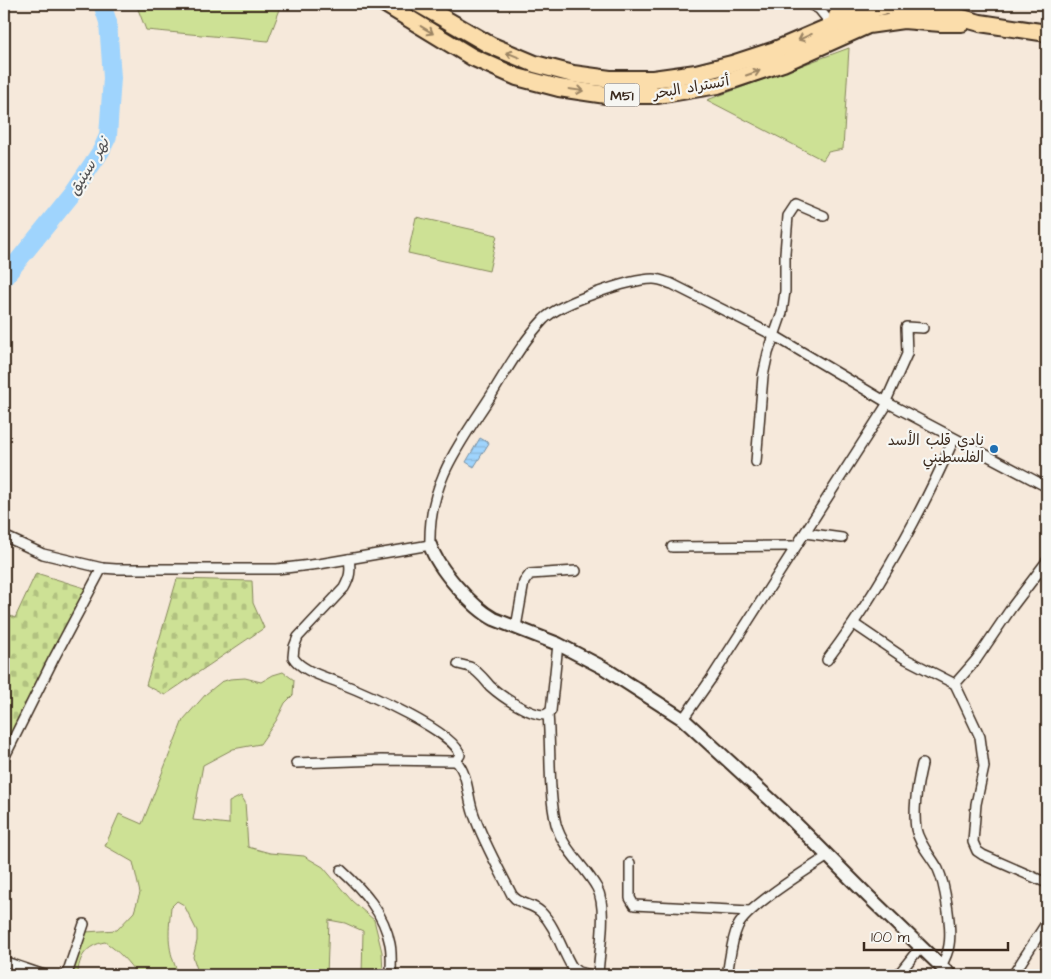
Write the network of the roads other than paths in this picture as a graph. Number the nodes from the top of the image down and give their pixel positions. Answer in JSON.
{"nodes":[{"id":1,"x":386,"y":4,"type":"edge"},
{"id":2,"x":419,"y":4,"type":"edge"},
{"id":3,"x":809,"y":4,"type":"edge"},
{"id":4,"x":844,"y":4,"type":"edge"},
{"id":5,"x":938,"y":8,"type":"edge"},
{"id":6,"x":867,"y":18,"type":"junction"},
{"id":7,"x":980,"y":23,"type":"junction"},
{"id":8,"x":834,"y":24,"type":"junction"},
{"id":9,"x":1047,"y":33,"type":"edge"},
{"id":10,"x":824,"y":216,"type":"dead end"},
{"id":11,"x":923,"y":328,"type":"dead end"},
{"id":12,"x":775,"y":336,"type":"junction"},
{"id":13,"x":887,"y":402,"type":"junction"},
{"id":14,"x":954,"y":439,"type":"junction"},
{"id":15,"x":756,"y":462,"type":"dead end"},
{"id":16,"x":1047,"y":486,"type":"edge"},
{"id":17,"x":805,"y":533,"type":"junction"},
{"id":18,"x":4,"y":536,"type":"edge"},
{"id":19,"x":842,"y":538,"type":"dead end"},
{"id":20,"x":430,"y":545,"type":"junction"},
{"id":21,"x":796,"y":546,"type":"junction"},
{"id":22,"x":672,"y":547,"type":"dead end"},
{"id":23,"x":349,"y":559,"type":"junction"},
{"id":24,"x":1047,"y":561,"type":"edge"},
{"id":25,"x":102,"y":568,"type":"junction"},
{"id":26,"x":576,"y":571,"type":"dead end"},
{"id":27,"x":854,"y":624,"type":"junction"},
{"id":28,"x":516,"y":627,"type":"junction"},
{"id":29,"x":558,"y":644,"type":"junction"},
{"id":30,"x":827,"y":660,"type":"dead end"},
{"id":31,"x":458,"y":664,"type":"dead end"},
{"id":32,"x":955,"y":684,"type":"junction"},
{"id":33,"x":548,"y":714,"type":"junction"},
{"id":34,"x":683,"y":719,"type":"junction"},
{"id":35,"x":4,"y":758,"type":"edge"},
{"id":36,"x":456,"y":761,"type":"junction"},
{"id":37,"x":296,"y":763,"type":"dead end"},
{"id":38,"x":922,"y":764,"type":"dead end"},
{"id":39,"x":828,"y":856,"type":"junction"},
{"id":40,"x":630,"y":863,"type":"dead end"},
{"id":41,"x":342,"y":870,"type":"dead end"},
{"id":42,"x":1047,"y":883,"type":"edge"},
{"id":43,"x":750,"y":911,"type":"junction"},
{"id":44,"x":1047,"y":922,"type":"edge"},
{"id":45,"x":84,"y":924,"type":"dead end"},
{"id":46,"x":920,"y":946,"type":"junction"},
{"id":47,"x":4,"y":959,"type":"edge"},
{"id":48,"x":941,"y":966,"type":"junction"},
{"id":49,"x":44,"y":975,"type":"edge"},
{"id":50,"x":65,"y":975,"type":"edge"},
{"id":51,"x":391,"y":975,"type":"edge"},
{"id":52,"x":592,"y":975,"type":"edge"},
{"id":53,"x":598,"y":975,"type":"edge"},
{"id":54,"x":727,"y":975,"type":"edge"},
{"id":55,"x":898,"y":975,"type":"edge"},
{"id":56,"x":950,"y":975,"type":"edge"},
{"id":57,"x":1014,"y":975,"type":"edge"}],
"edges":[{"from":1,"to":6,"type":"highway","name":"أتستراد البحر","number":"M51","one_way":true},
{"from":8,"to":2,"type":"highway","name":"أتستراد البحر","number":"M51","one_way":true},
{"from":3,"to":8,"type":"street"},
{"from":4,"to":8,"type":"highway"},
{"from":5,"to":6,"type":"highway"},
{"from":5,"to":7,"type":"highway"},
{"from":6,"to":7,"type":"highway","name":"أتستراد البحر"},
{"from":6,"to":8,"type":"highway","name":"أتستراد البحر","number":"M51"},
{"from":7,"to":9,"type":"highway"},
{"from":10,"to":12,"type":"street"},
{"from":11,"to":13,"type":"street"},
{"from":12,"to":13,"type":"street"},
{"from":12,"to":15,"type":"street"},
{"from":12,"to":20,"type":"street"},
{"from":13,"to":14,"type":"street"},
{"from":13,"to":17,"type":"street"},
{"from":14,"to":16,"type":"street"},
{"from":14,"to":27,"type":"street"},
{"from":17,"to":19,"type":"street"},
{"from":17,"to":21,"type":"street"},
{"from":18,"to":25,"type":"street"},
{"from":20,"to":23,"type":"street"},
{"from":20,"to":28,"type":"street"},
{"from":21,"to":22,"type":"street"},
{"from":21,"to":34,"type":"street"},
{"from":23,"to":25,"type":"street"},
{"from":23,"to":36,"type":"street"},
{"from":24,"to":32,"type":"street"},
{"from":25,"to":35,"type":"street"},
{"from":26,"to":28,"type":"street"},
{"from":27,"to":30,"type":"street"},
{"from":27,"to":32,"type":"street"},
{"from":28,"to":29,"type":"street"},
{"from":29,"to":33,"type":"street"},
{"from":29,"to":34,"type":"street"},
{"from":31,"to":33,"type":"street"},
{"from":32,"to":42,"type":"street"},
{"from":33,"to":53,"type":"street"},
{"from":34,"to":39,"type":"street"},
{"from":36,"to":37,"type":"street"},
{"from":36,"to":52,"type":"street"},
{"from":38,"to":48,"type":"street"},
{"from":39,"to":43,"type":"street"},
{"from":39,"to":46,"type":"street"},
{"from":40,"to":43,"type":"street"},
{"from":41,"to":51,"type":"street"},
{"from":43,"to":54,"type":"street"},
{"from":44,"to":57,"type":"street"},
{"from":45,"to":50,"type":"street"},
{"from":46,"to":48,"type":"street"},
{"from":46,"to":55,"type":"street"},
{"from":47,"to":49,"type":"street"},
{"from":48,"to":56,"type":"street"}]}
